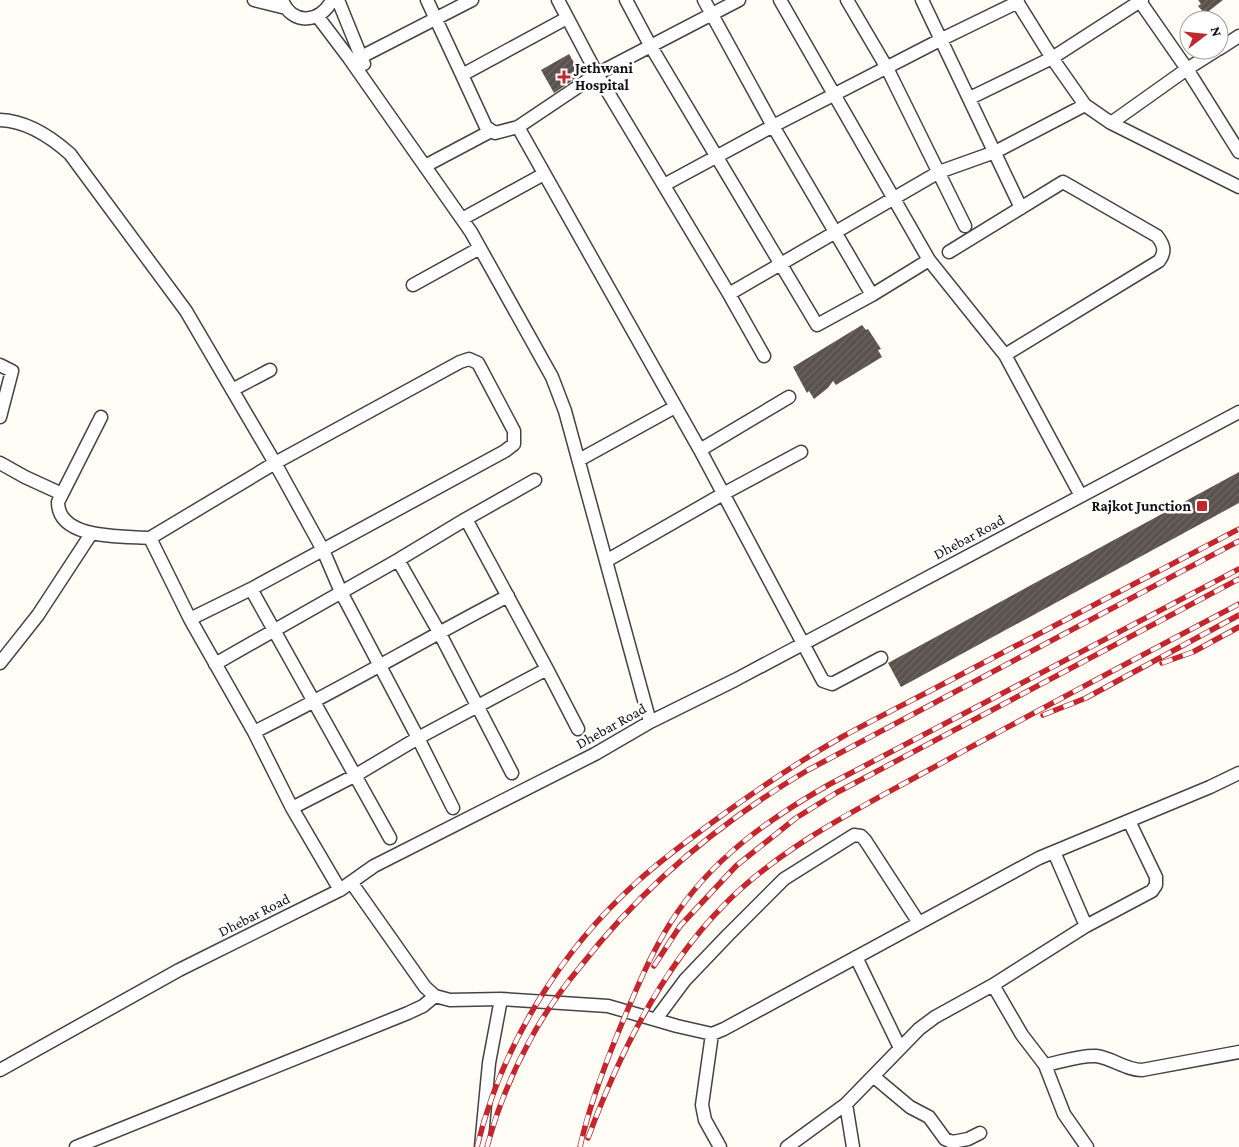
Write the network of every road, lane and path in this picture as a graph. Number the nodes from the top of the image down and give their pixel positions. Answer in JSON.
{"nodes":[{"id":1,"x":254,"y":0,"type":"edge"},
{"id":2,"x":332,"y":0,"type":"edge"},
{"id":3,"x":338,"y":0,"type":"edge"},
{"id":4,"x":427,"y":0,"type":"edge"},
{"id":5,"x":472,"y":0,"type":"edge"},
{"id":6,"x":558,"y":0,"type":"edge"},
{"id":7,"x":626,"y":0,"type":"edge"},
{"id":8,"x":704,"y":0,"type":"edge"},
{"id":9,"x":739,"y":0,"type":"edge"},
{"id":10,"x":780,"y":0,"type":"edge"},
{"id":11,"x":847,"y":0,"type":"edge"},
{"id":12,"x":922,"y":0,"type":"edge"},
{"id":13,"x":1140,"y":0,"type":"edge"},
{"id":14,"x":1017,"y":1,"type":"edge"},
{"id":15,"x":284,"y":4,"type":"edge"},
{"id":16,"x":712,"y":14,"type":"junction"},
{"id":17,"x":318,"y":17,"type":"junction"},
{"id":18,"x":567,"y":18,"type":"junction"},
{"id":19,"x":436,"y":19,"type":"junction"},
{"id":20,"x":942,"y":39,"type":"junction"},
{"id":21,"x":650,"y":45,"type":"junction"},
{"id":22,"x":361,"y":57,"type":"junction"},
{"id":23,"x":1052,"y":58,"type":"junction"},
{"id":24,"x":1201,"y":60,"type":"edge"},
{"id":25,"x":887,"y":68,"type":"junction"},
{"id":26,"x":1187,"y":69,"type":"junction"},
{"id":27,"x":597,"y":74,"type":"junction"},
{"id":28,"x":462,"y":75,"type":"junction"},
{"id":29,"x":835,"y":95,"type":"junction"},
{"id":30,"x":376,"y":97,"type":"junction"},
{"id":31,"x":970,"y":98,"type":"junction"},
{"id":32,"x":1085,"y":105,"type":"junction"},
{"id":33,"x":0,"y":120,"type":"edge"},
{"id":34,"x":1111,"y":123,"type":"junction"},
{"id":35,"x":773,"y":126,"type":"junction"},
{"id":36,"x":518,"y":127,"type":"junction"},
{"id":37,"x":491,"y":131,"type":"junction"},
{"id":38,"x":995,"y":152,"type":"junction"},
{"id":39,"x":1239,"y":152,"type":"edge"},
{"id":40,"x":717,"y":156,"type":"junction"},
{"id":41,"x":425,"y":166,"type":"junction"},
{"id":42,"x":939,"y":172,"type":"junction"},
{"id":43,"x":544,"y":174,"type":"junction"},
{"id":44,"x":664,"y":185,"type":"junction"},
{"id":45,"x":1239,"y":187,"type":"edge"},
{"id":46,"x":894,"y":197,"type":"junction"},
{"id":47,"x":1021,"y":208,"type":"junction"},
{"id":48,"x":462,"y":219,"type":"junction"},
{"id":49,"x":965,"y":226,"type":"dead end"},
{"id":50,"x":836,"y":233,"type":"junction"},
{"id":51,"x":480,"y":248,"type":"junction"},
{"id":52,"x":949,"y":252,"type":"dead end"},
{"id":53,"x":929,"y":260,"type":"junction"},
{"id":54,"x":781,"y":263,"type":"junction"},
{"id":55,"x":413,"y":285,"type":"dead end"},
{"id":56,"x":729,"y":294,"type":"junction"},
{"id":57,"x":872,"y":295,"type":"junction"},
{"id":58,"x":1005,"y":354,"type":"junction"},
{"id":59,"x":764,"y":356,"type":"dead end"},
{"id":60,"x":0,"y":365,"type":"edge"},
{"id":61,"x":270,"y":370,"type":"dead end"},
{"id":62,"x":232,"y":390,"type":"junction"},
{"id":63,"x":789,"y":397,"type":"dead end"},
{"id":64,"x":675,"y":407,"type":"junction"},
{"id":65,"x":1239,"y":412,"type":"edge"},
{"id":66,"x":0,"y":417,"type":"edge"},
{"id":67,"x":101,"y":417,"type":"dead end"},
{"id":68,"x":700,"y":450,"type":"junction"},
{"id":69,"x":801,"y":452,"type":"dead end"},
{"id":70,"x":579,"y":460,"type":"junction"},
{"id":71,"x":0,"y":463,"type":"edge"},
{"id":72,"x":275,"y":463,"type":"junction"},
{"id":73,"x":535,"y":480,"type":"dead end"},
{"id":74,"x":62,"y":494,"type":"junction"},
{"id":75,"x":723,"y":494,"type":"junction"},
{"id":76,"x":1081,"y":496,"type":"junction"},
{"id":77,"x":466,"y":519,"type":"junction"},
{"id":78,"x":91,"y":534,"type":"junction"},
{"id":79,"x":150,"y":538,"type":"junction"},
{"id":80,"x":323,"y":550,"type":"junction"},
{"id":81,"x":398,"y":560,"type":"junction"},
{"id":82,"x":606,"y":561,"type":"junction"},
{"id":83,"x":251,"y":589,"type":"junction"},
{"id":84,"x":341,"y":592,"type":"junction"},
{"id":85,"x":508,"y":596,"type":"junction"},
{"id":86,"x":190,"y":619,"type":"junction"},
{"id":87,"x":274,"y":630,"type":"junction"},
{"id":88,"x":438,"y":632,"type":"junction"},
{"id":89,"x":804,"y":644,"type":"junction"},
{"id":90,"x":881,"y":658,"type":"dead end"},
{"id":91,"x":0,"y":663,"type":"edge"},
{"id":92,"x":215,"y":664,"type":"junction"},
{"id":93,"x":380,"y":666,"type":"junction"},
{"id":94,"x":548,"y":669,"type":"junction"},
{"id":95,"x":315,"y":702,"type":"junction"},
{"id":96,"x":478,"y":707,"type":"junction"},
{"id":97,"x":650,"y":722,"type":"junction"},
{"id":98,"x":578,"y":729,"type":"dead end"},
{"id":99,"x":254,"y":732,"type":"junction"},
{"id":100,"x":418,"y":738,"type":"junction"},
{"id":101,"x":512,"y":773,"type":"dead end"},
{"id":102,"x":1239,"y":773,"type":"edge"},
{"id":103,"x":356,"y":775,"type":"junction"},
{"id":104,"x":292,"y":808,"type":"junction"},
{"id":105,"x":453,"y":808,"type":"dead end"},
{"id":106,"x":1129,"y":821,"type":"junction"},
{"id":107,"x":390,"y":838,"type":"dead end"},
{"id":108,"x":1054,"y":852,"type":"junction"},
{"id":109,"x":351,"y":882,"type":"junction"},
{"id":110,"x":340,"y":890,"type":"junction"},
{"id":111,"x":919,"y":923,"type":"junction"},
{"id":112,"x":1086,"y":926,"type":"junction"},
{"id":113,"x":856,"y":957,"type":"junction"},
{"id":114,"x":993,"y":985,"type":"junction"},
{"id":115,"x":436,"y":996,"type":"junction"},
{"id":116,"x":501,"y":999,"type":"junction"},
{"id":117,"x":656,"y":1019,"type":"junction"},
{"id":118,"x":712,"y":1034,"type":"junction"},
{"id":119,"x":900,"y":1048,"type":"junction"},
{"id":120,"x":1239,"y":1052,"type":"edge"},
{"id":121,"x":1045,"y":1065,"type":"junction"},
{"id":122,"x":0,"y":1070,"type":"edge"},
{"id":123,"x":872,"y":1076,"type":"junction"},
{"id":124,"x":846,"y":1104,"type":"junction"},
{"id":125,"x":980,"y":1133,"type":"dead end"},
{"id":126,"x":76,"y":1147,"type":"edge"},
{"id":127,"x":481,"y":1147,"type":"edge"},
{"id":128,"x":720,"y":1147,"type":"edge"},
{"id":129,"x":787,"y":1147,"type":"edge"},
{"id":130,"x":853,"y":1147,"type":"edge"},
{"id":131,"x":1087,"y":1147,"type":"edge"}],
"edges":[{"from":1,"to":15,"type":"street"},
{"from":2,"to":17,"type":"street"},
{"from":3,"to":22,"type":"street"},
{"from":4,"to":19,"type":"street"},
{"from":5,"to":19,"type":"street"},
{"from":6,"to":18,"type":"street"},
{"from":7,"to":21,"type":"street"},
{"from":8,"to":16,"type":"street"},
{"from":9,"to":16,"type":"street"},
{"from":10,"to":29,"type":"street"},
{"from":11,"to":25,"type":"street"},
{"from":12,"to":20,"type":"street"},
{"from":13,"to":23,"type":"street"},
{"from":13,"to":26,"type":"street"},
{"from":14,"to":20,"type":"street"},
{"from":14,"to":23,"type":"street"},
{"from":15,"to":17,"type":"street"},
{"from":16,"to":21,"type":"street"},
{"from":16,"to":35,"type":"street"},
{"from":17,"to":30,"type":"street"},
{"from":18,"to":27,"type":"street"},
{"from":18,"to":28,"type":"street"},
{"from":19,"to":22,"type":"street"},
{"from":19,"to":28,"type":"street"},
{"from":20,"to":25,"type":"street"},
{"from":20,"to":31,"type":"street"},
{"from":21,"to":27,"type":"street"},
{"from":21,"to":40,"type":"street"},
{"from":22,"to":30,"type":"street"},
{"from":23,"to":31,"type":"street"},
{"from":23,"to":32,"type":"street"},
{"from":24,"to":26,"type":"street"},
{"from":25,"to":29,"type":"street"},
{"from":25,"to":42,"type":"street"},
{"from":26,"to":34,"type":"street"},
{"from":26,"to":39,"type":"street"},
{"from":27,"to":36,"type":"street"},
{"from":27,"to":44,"type":"street"},
{"from":28,"to":37,"type":"street"},
{"from":29,"to":35,"type":"street"},
{"from":29,"to":46,"type":"street"},
{"from":30,"to":41,"type":"street"},
{"from":31,"to":38,"type":"street"},
{"from":32,"to":34,"type":"street"},
{"from":32,"to":38,"type":"street"},
{"from":33,"to":62,"type":"street"},
{"from":34,"to":45,"type":"street"},
{"from":35,"to":40,"type":"street"},
{"from":35,"to":50,"type":"street"},
{"from":36,"to":37,"type":"street"},
{"from":36,"to":43,"type":"street"},
{"from":37,"to":41,"type":"street"},
{"from":38,"to":42,"type":"street"},
{"from":38,"to":47,"type":"street"},
{"from":40,"to":44,"type":"street"},
{"from":40,"to":54,"type":"street"},
{"from":41,"to":48,"type":"street"},
{"from":42,"to":46,"type":"street"},
{"from":42,"to":49,"type":"street"},
{"from":43,"to":48,"type":"street"},
{"from":43,"to":64,"type":"street"},
{"from":44,"to":56,"type":"street"},
{"from":46,"to":50,"type":"street"},
{"from":46,"to":53,"type":"street"},
{"from":47,"to":52,"type":"street"},
{"from":47,"to":58,"type":"street"},
{"from":48,"to":51,"type":"street"},
{"from":50,"to":54,"type":"street"},
{"from":50,"to":57,"type":"street"},
{"from":51,"to":55,"type":"street"},
{"from":51,"to":70,"type":"street"},
{"from":53,"to":57,"type":"street"},
{"from":53,"to":58,"type":"street"},
{"from":54,"to":56,"type":"street"},
{"from":54,"to":57,"type":"street"},
{"from":56,"to":59,"type":"street"},
{"from":58,"to":76,"type":"street"},
{"from":60,"to":66,"type":"street"},
{"from":61,"to":62,"type":"street"},
{"from":62,"to":72,"type":"street"},
{"from":63,"to":68,"type":"street"},
{"from":64,"to":68,"type":"street"},
{"from":64,"to":70,"type":"street"},
{"from":65,"to":76,"type":"street","name":"Dhebar Road"},
{"from":67,"to":74,"type":"street"},
{"from":68,"to":75,"type":"street"},
{"from":69,"to":75,"type":"street"},
{"from":70,"to":82,"type":"street"},
{"from":71,"to":74,"type":"street"},
{"from":72,"to":79,"type":"street"},
{"from":72,"to":80,"type":"street"},
{"from":72,"to":80,"type":"street"},
{"from":73,"to":77,"type":"street"},
{"from":74,"to":78,"type":"street"},
{"from":75,"to":82,"type":"street"},
{"from":75,"to":89,"type":"street"},
{"from":76,"to":89,"type":"street","name":"Dhebar Road"},
{"from":77,"to":81,"type":"street"},
{"from":77,"to":85,"type":"street"},
{"from":78,"to":79,"type":"street"},
{"from":78,"to":91,"type":"street"},
{"from":79,"to":86,"type":"street"},
{"from":80,"to":83,"type":"street"},
{"from":80,"to":84,"type":"street"},
{"from":81,"to":84,"type":"street"},
{"from":81,"to":88,"type":"street"},
{"from":82,"to":97,"type":"street"},
{"from":83,"to":86,"type":"street"},
{"from":83,"to":87,"type":"street"},
{"from":84,"to":87,"type":"street"},
{"from":84,"to":93,"type":"street"},
{"from":85,"to":88,"type":"street"},
{"from":85,"to":94,"type":"street"},
{"from":86,"to":92,"type":"street"},
{"from":87,"to":92,"type":"street"},
{"from":87,"to":95,"type":"street"},
{"from":88,"to":93,"type":"street"},
{"from":88,"to":96,"type":"street"},
{"from":89,"to":90,"type":"street"},
{"from":89,"to":97,"type":"street","name":"Dhebar Road"},
{"from":92,"to":99,"type":"street"},
{"from":93,"to":95,"type":"street"},
{"from":93,"to":100,"type":"street"},
{"from":94,"to":96,"type":"street"},
{"from":94,"to":98,"type":"street"},
{"from":95,"to":99,"type":"street"},
{"from":95,"to":103,"type":"street"},
{"from":96,"to":100,"type":"street"},
{"from":96,"to":101,"type":"street"},
{"from":97,"to":109,"type":"street","name":"Dhebar Road"},
{"from":99,"to":104,"type":"street"},
{"from":100,"to":103,"type":"street"},
{"from":100,"to":105,"type":"street"},
{"from":102,"to":106,"type":"street"},
{"from":103,"to":104,"type":"street"},
{"from":103,"to":107,"type":"street"},
{"from":104,"to":110,"type":"street"},
{"from":106,"to":108,"type":"street"},
{"from":106,"to":112,"type":"street"},
{"from":108,"to":111,"type":"street"},
{"from":108,"to":112,"type":"street"},
{"from":109,"to":110,"type":"street","name":"Dhebar Road"},
{"from":109,"to":115,"type":"street"},
{"from":110,"to":122,"type":"street","name":"Dhebar Road"},
{"from":111,"to":113,"type":"street"},
{"from":111,"to":117,"type":"street"},
{"from":112,"to":114,"type":"street"},
{"from":113,"to":118,"type":"street"},
{"from":113,"to":119,"type":"street"},
{"from":114,"to":119,"type":"street"},
{"from":114,"to":121,"type":"street"},
{"from":115,"to":116,"type":"street"},
{"from":115,"to":126,"type":"street"},
{"from":116,"to":117,"type":"street"},
{"from":116,"to":127,"type":"street"},
{"from":117,"to":118,"type":"street"},
{"from":118,"to":128,"type":"street"},
{"from":119,"to":123,"type":"street"},
{"from":120,"to":121,"type":"street"},
{"from":121,"to":131,"type":"street"},
{"from":123,"to":124,"type":"street"},
{"from":123,"to":125,"type":"street"},
{"from":124,"to":129,"type":"street"},
{"from":124,"to":130,"type":"street"}]}
